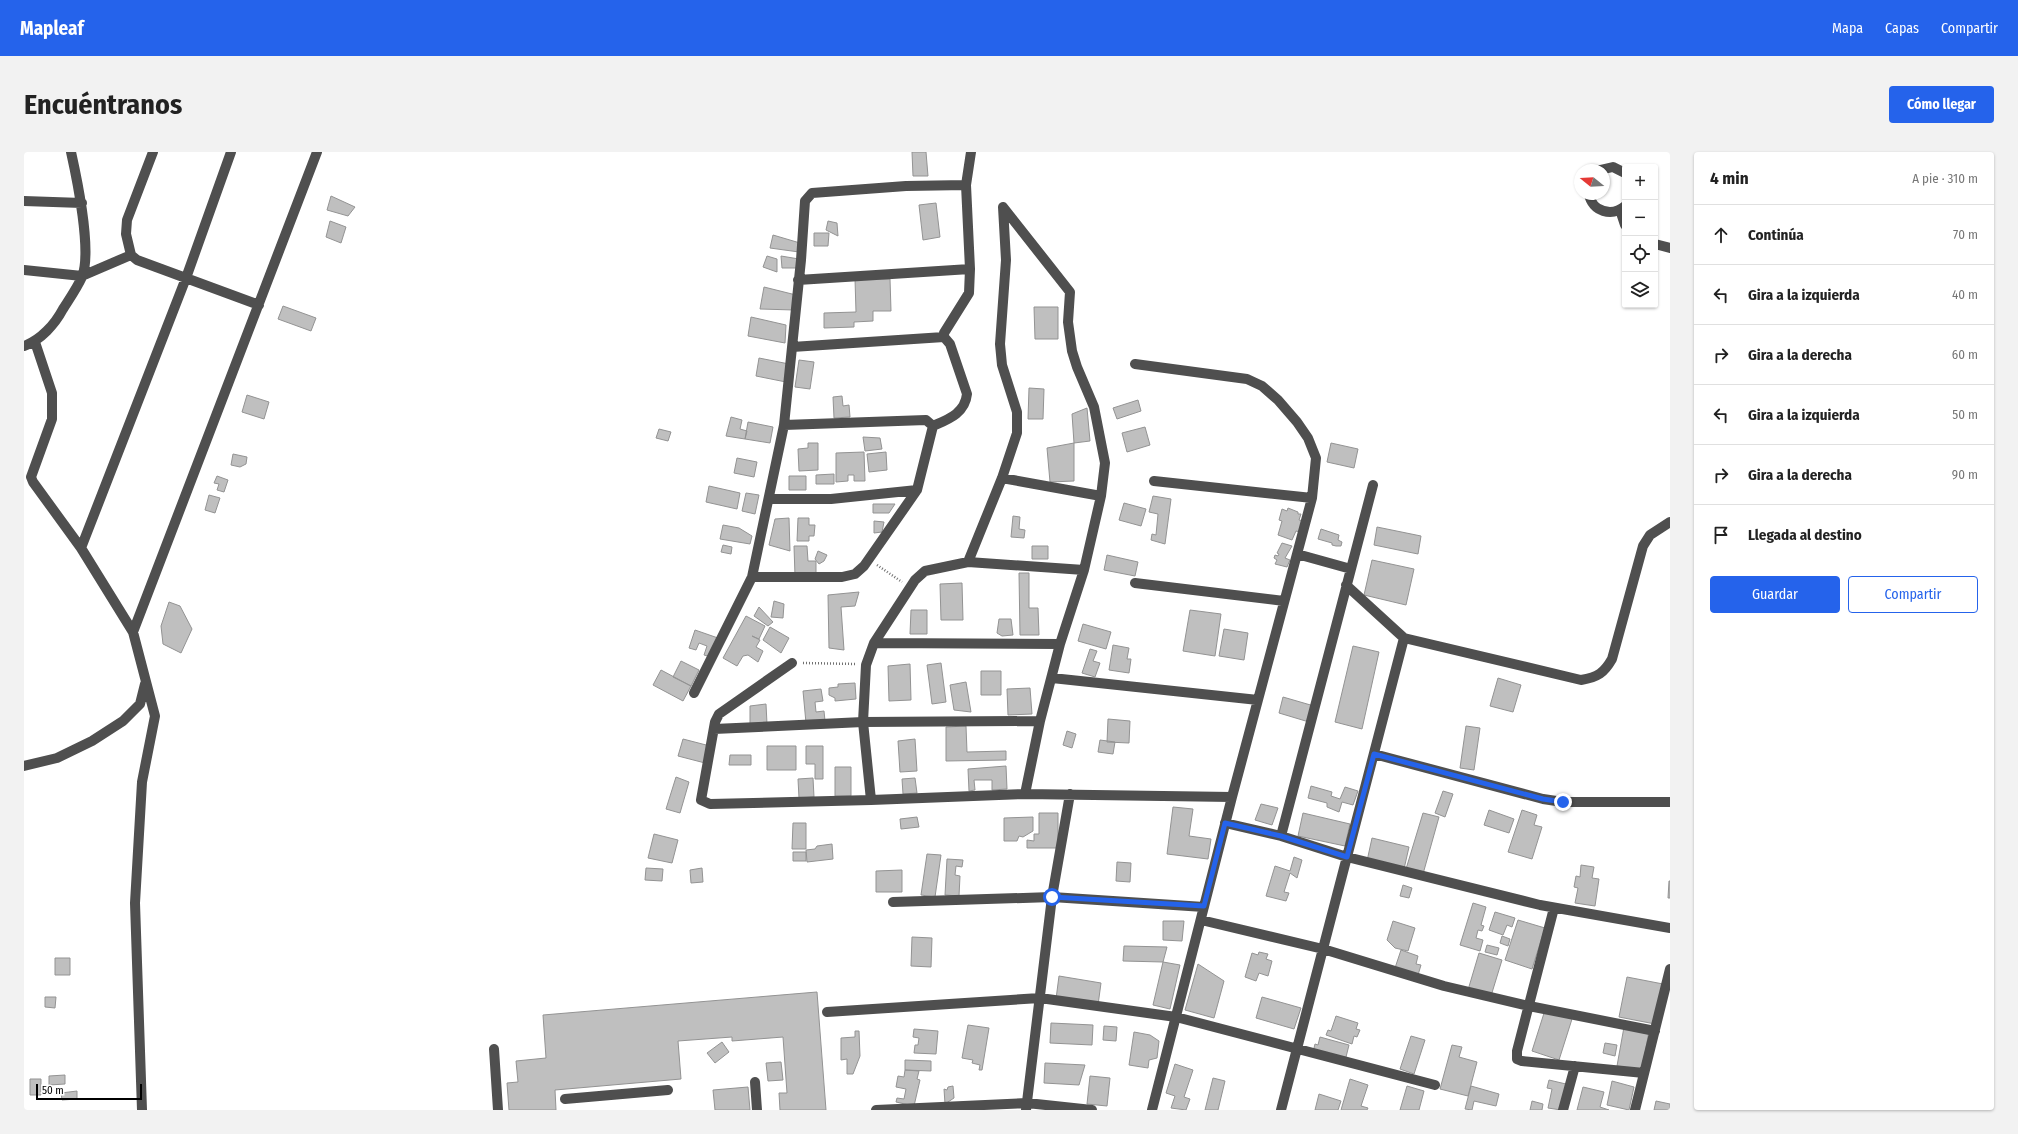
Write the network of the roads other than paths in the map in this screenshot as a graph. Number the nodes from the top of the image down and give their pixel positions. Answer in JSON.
{"nodes":[{"id":1,"x":71,"y":152,"type":"edge"},
{"id":2,"x":153,"y":152,"type":"edge"},
{"id":3,"x":231,"y":152,"type":"edge"},
{"id":4,"x":317,"y":152,"type":"edge"},
{"id":5,"x":971,"y":152,"type":"edge"},
{"id":6,"x":1610,"y":168,"type":"edge"},
{"id":7,"x":1622,"y":172,"type":"edge"},
{"id":8,"x":966,"y":185,"type":"junction"},
{"id":9,"x":1591,"y":200,"type":"edge"},
{"id":10,"x":24,"y":201,"type":"edge"},
{"id":11,"x":82,"y":203,"type":"junction"},
{"id":12,"x":1622,"y":208,"type":"edge"},
{"id":13,"x":1658,"y":245,"type":"edge"},
{"id":14,"x":1670,"y":248,"type":"edge"},
{"id":15,"x":127,"y":257,"type":"junction"},
{"id":16,"x":970,"y":269,"type":"junction"},
{"id":17,"x":24,"y":270,"type":"edge"},
{"id":18,"x":82,"y":276,"type":"junction"},
{"id":19,"x":186,"y":278,"type":"junction"},
{"id":20,"x":798,"y":280,"type":"junction"},
{"id":21,"x":259,"y":305,"type":"junction"},
{"id":22,"x":944,"y":337,"type":"junction"},
{"id":23,"x":35,"y":342,"type":"junction"},
{"id":24,"x":24,"y":346,"type":"edge"},
{"id":25,"x":792,"y":347,"type":"junction"},
{"id":26,"x":1135,"y":364,"type":"dead end"},
{"id":27,"x":784,"y":425,"type":"junction"},
{"id":28,"x":933,"y":426,"type":"junction"},
{"id":29,"x":1002,"y":478,"type":"junction"},
{"id":30,"x":1154,"y":481,"type":"dead end"},
{"id":31,"x":1373,"y":485,"type":"dead end"},
{"id":32,"x":917,"y":490,"type":"junction"},
{"id":33,"x":1101,"y":496,"type":"junction"},
{"id":34,"x":1312,"y":498,"type":"junction"},
{"id":35,"x":768,"y":499,"type":"junction"},
{"id":36,"x":1670,"y":522,"type":"edge"},
{"id":37,"x":81,"y":548,"type":"junction"},
{"id":38,"x":1297,"y":554,"type":"junction"},
{"id":39,"x":968,"y":562,"type":"junction"},
{"id":40,"x":1350,"y":569,"type":"junction"},
{"id":41,"x":1084,"y":570,"type":"junction"},
{"id":42,"x":752,"y":577,"type":"junction"},
{"id":43,"x":1135,"y":583,"type":"dead end"},
{"id":44,"x":1346,"y":585,"type":"junction"},
{"id":45,"x":1284,"y":601,"type":"junction"},
{"id":46,"x":133,"y":632,"type":"junction"},
{"id":47,"x":1404,"y":638,"type":"junction"},
{"id":48,"x":874,"y":643,"type":"junction"},
{"id":49,"x":1060,"y":644,"type":"junction"},
{"id":50,"x":792,"y":663,"type":"road end"},
{"id":51,"x":1052,"y":678,"type":"junction"},
{"id":52,"x":145,"y":682,"type":"junction"},
{"id":53,"x":694,"y":693,"type":"dead end"},
{"id":54,"x":1258,"y":700,"type":"junction"},
{"id":55,"x":1040,"y":721,"type":"junction"},
{"id":56,"x":862,"y":722,"type":"junction"},
{"id":57,"x":714,"y":729,"type":"junction"},
{"id":58,"x":1374,"y":754,"type":"junction"},
{"id":59,"x":24,"y":766,"type":"edge"},
{"id":60,"x":1025,"y":794,"type":"junction"},
{"id":61,"x":1070,"y":794,"type":"junction"},
{"id":62,"x":1232,"y":797,"type":"junction"},
{"id":63,"x":871,"y":800,"type":"junction"},
{"id":64,"x":1670,"y":802,"type":"edge"},
{"id":65,"x":1225,"y":823,"type":"junction"},
{"id":66,"x":1281,"y":836,"type":"junction"},
{"id":67,"x":1347,"y":857,"type":"junction"},
{"id":68,"x":1052,"y":897,"type":"junction"},
{"id":69,"x":893,"y":902,"type":"dead end"},
{"id":70,"x":1204,"y":906,"type":"junction"},
{"id":71,"x":1554,"y":908,"type":"junction"},
{"id":72,"x":1201,"y":920,"type":"junction"},
{"id":73,"x":1670,"y":928,"type":"edge"},
{"id":74,"x":1323,"y":949,"type":"junction"},
{"id":75,"x":1670,"y":969,"type":"edge"},
{"id":76,"x":1040,"y":998,"type":"junction"},
{"id":77,"x":1528,"y":1006,"type":"junction"},
{"id":78,"x":827,"y":1012,"type":"dead end"},
{"id":79,"x":1176,"y":1017,"type":"junction"},
{"id":80,"x":1655,"y":1031,"type":"junction"},
{"id":81,"x":494,"y":1049,"type":"dead end"},
{"id":82,"x":1297,"y":1050,"type":"junction"},
{"id":83,"x":1575,"y":1066,"type":"junction"},
{"id":84,"x":1644,"y":1073,"type":"junction"},
{"id":85,"x":756,"y":1082,"type":"dead end"},
{"id":86,"x":1435,"y":1085,"type":"dead end"},
{"id":87,"x":668,"y":1090,"type":"dead end"},
{"id":88,"x":565,"y":1099,"type":"dead end"},
{"id":89,"x":1027,"y":1106,"type":"edge"},
{"id":90,"x":142,"y":1110,"type":"edge"},
{"id":91,"x":498,"y":1110,"type":"edge"},
{"id":92,"x":757,"y":1110,"type":"edge"},
{"id":93,"x":876,"y":1110,"type":"edge"},
{"id":94,"x":1092,"y":1110,"type":"edge"},
{"id":95,"x":1152,"y":1110,"type":"edge"},
{"id":96,"x":1281,"y":1110,"type":"edge"},
{"id":97,"x":1564,"y":1110,"type":"edge"},
{"id":98,"x":1635,"y":1110,"type":"edge"}],
"edges":[{"from":1,"to":11,"type":"street"},
{"from":2,"to":15,"type":"street"},
{"from":3,"to":19,"type":"street"},
{"from":4,"to":21,"type":"street"},
{"from":5,"to":8,"type":"street"},
{"from":6,"to":7,"type":"street"},
{"from":8,"to":16,"type":"street"},
{"from":8,"to":20,"type":"street"},
{"from":9,"to":12,"type":"street"},
{"from":10,"to":11,"type":"street"},
{"from":11,"to":18,"type":"street"},
{"from":13,"to":14,"type":"street"},
{"from":15,"to":18,"type":"street"},
{"from":15,"to":19,"type":"street"},
{"from":16,"to":20,"type":"street"},
{"from":16,"to":22,"type":"street"},
{"from":17,"to":18,"type":"street"},
{"from":18,"to":23,"type":"street"},
{"from":19,"to":21,"type":"street"},
{"from":19,"to":37,"type":"street"},
{"from":20,"to":25,"type":"street"},
{"from":21,"to":46,"type":"street"},
{"from":22,"to":25,"type":"street"},
{"from":22,"to":28,"type":"street"},
{"from":23,"to":24,"type":"street"},
{"from":23,"to":37,"type":"street"},
{"from":25,"to":27,"type":"street"},
{"from":26,"to":34,"type":"street"},
{"from":27,"to":28,"type":"street"},
{"from":27,"to":35,"type":"street"},
{"from":28,"to":32,"type":"street"},
{"from":29,"to":33,"type":"street"},
{"from":29,"to":33,"type":"street"},
{"from":29,"to":39,"type":"street"},
{"from":30,"to":34,"type":"street"},
{"from":31,"to":40,"type":"street"},
{"from":32,"to":35,"type":"street"},
{"from":32,"to":42,"type":"street"},
{"from":33,"to":41,"type":"street"},
{"from":34,"to":38,"type":"street"},
{"from":35,"to":42,"type":"street"},
{"from":36,"to":47,"type":"street"},
{"from":37,"to":46,"type":"street"},
{"from":38,"to":40,"type":"street"},
{"from":38,"to":45,"type":"street"},
{"from":39,"to":41,"type":"street"},
{"from":39,"to":48,"type":"street"},
{"from":40,"to":44,"type":"street"},
{"from":41,"to":49,"type":"street"},
{"from":42,"to":53,"type":"street"},
{"from":43,"to":45,"type":"street"},
{"from":44,"to":47,"type":"street"},
{"from":44,"to":66,"type":"street"},
{"from":45,"to":54,"type":"street"},
{"from":46,"to":52,"type":"street"},
{"from":47,"to":58,"type":"street"},
{"from":48,"to":49,"type":"street"},
{"from":48,"to":56,"type":"street"},
{"from":49,"to":51,"type":"street"},
{"from":50,"to":57,"type":"street"},
{"from":51,"to":54,"type":"street"},
{"from":51,"to":55,"type":"street"},
{"from":52,"to":59,"type":"street"},
{"from":52,"to":90,"type":"street"},
{"from":54,"to":62,"type":"street"},
{"from":55,"to":56,"type":"street"},
{"from":55,"to":60,"type":"street"},
{"from":56,"to":57,"type":"street"},
{"from":56,"to":63,"type":"street"},
{"from":57,"to":63,"type":"street"},
{"from":58,"to":64,"type":"street"},
{"from":58,"to":67,"type":"street"},
{"from":60,"to":61,"type":"street"},
{"from":60,"to":63,"type":"street"},
{"from":61,"to":62,"type":"street"},
{"from":61,"to":68,"type":"street"},
{"from":62,"to":65,"type":"street"},
{"from":65,"to":66,"type":"street"},
{"from":65,"to":70,"type":"street"},
{"from":66,"to":67,"type":"street"},
{"from":67,"to":71,"type":"street"},
{"from":67,"to":74,"type":"street"},
{"from":68,"to":69,"type":"street"},
{"from":68,"to":70,"type":"street"},
{"from":68,"to":76,"type":"street"},
{"from":70,"to":72,"type":"street"},
{"from":71,"to":73,"type":"street"},
{"from":71,"to":77,"type":"street"},
{"from":72,"to":74,"type":"street"},
{"from":72,"to":79,"type":"street"},
{"from":74,"to":77,"type":"street"},
{"from":74,"to":82,"type":"street"},
{"from":75,"to":80,"type":"street"},
{"from":76,"to":78,"type":"street"},
{"from":76,"to":79,"type":"street"},
{"from":76,"to":89,"type":"street"},
{"from":77,"to":80,"type":"street"},
{"from":77,"to":83,"type":"street"},
{"from":79,"to":82,"type":"street"},
{"from":79,"to":95,"type":"street"},
{"from":80,"to":84,"type":"street"},
{"from":81,"to":91,"type":"street"},
{"from":82,"to":86,"type":"street"},
{"from":82,"to":96,"type":"street"},
{"from":83,"to":84,"type":"street"},
{"from":83,"to":97,"type":"street"},
{"from":84,"to":98,"type":"street"},
{"from":85,"to":92,"type":"street"},
{"from":87,"to":88,"type":"street"},
{"from":89,"to":93,"type":"street"},
{"from":89,"to":94,"type":"street"}]}
